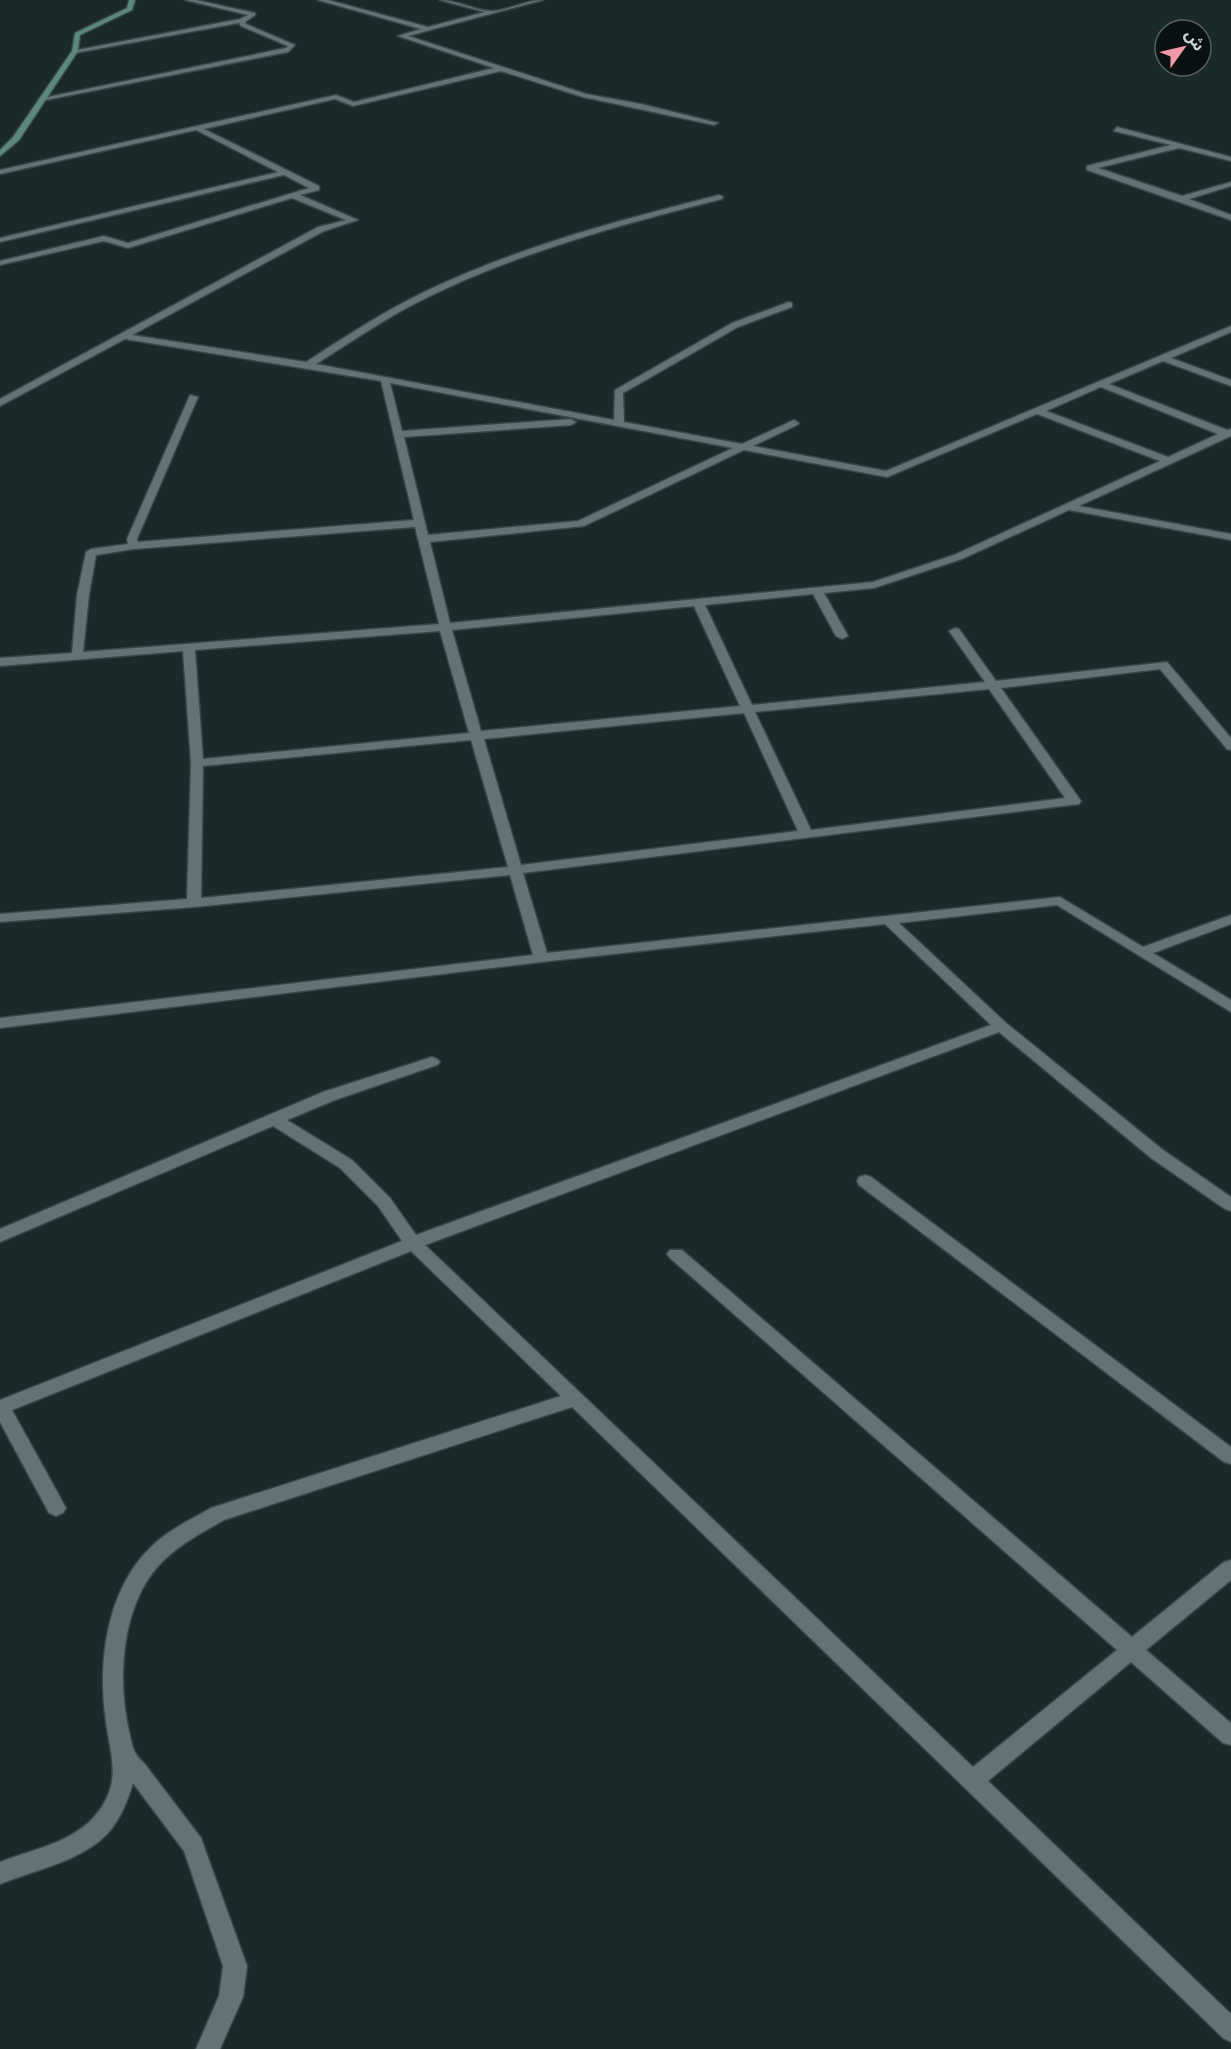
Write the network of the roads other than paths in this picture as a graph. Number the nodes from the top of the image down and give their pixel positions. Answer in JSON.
{"nodes":[{"id":1,"x":132,"y":0,"type":"edge"},
{"id":2,"x":188,"y":0,"type":"edge"},
{"id":3,"x":321,"y":0,"type":"edge"},
{"id":4,"x":443,"y":0,"type":"edge"},
{"id":5,"x":540,"y":0,"type":"edge"},
{"id":6,"x":490,"y":12,"type":"junction"},
{"id":7,"x":242,"y":21,"type":"junction"},
{"id":8,"x":426,"y":28,"type":"junction"},
{"id":9,"x":75,"y":51,"type":"junction"},
{"id":10,"x":500,"y":69,"type":"junction"},
{"id":11,"x":41,"y":99,"type":"junction"},
{"id":12,"x":714,"y":123,"type":"dead end"},
{"id":13,"x":197,"y":128,"type":"junction"},
{"id":14,"x":1117,"y":129,"type":"dead end"},
{"id":15,"x":1181,"y":145,"type":"junction"},
{"id":16,"x":1203,"y":151,"type":"junction"},
{"id":17,"x":1231,"y":152,"type":"edge"},
{"id":18,"x":0,"y":154,"type":"edge"},
{"id":19,"x":1231,"y":159,"type":"edge"},
{"id":20,"x":0,"y":172,"type":"edge"},
{"id":21,"x":283,"y":173,"type":"junction"},
{"id":22,"x":1231,"y":184,"type":"edge"},
{"id":23,"x":292,"y":195,"type":"junction"},
{"id":24,"x":719,"y":197,"type":"dead end"},
{"id":25,"x":1182,"y":199,"type":"junction"},
{"id":26,"x":1231,"y":218,"type":"edge"},
{"id":27,"x":0,"y":240,"type":"edge"},
{"id":28,"x":0,"y":263,"type":"edge"},
{"id":29,"x":789,"y":305,"type":"dead end"},
{"id":30,"x":1228,"y":333,"type":"edge"},
{"id":31,"x":123,"y":336,"type":"junction"},
{"id":32,"x":1163,"y":358,"type":"junction"},
{"id":33,"x":308,"y":365,"type":"junction"},
{"id":34,"x":385,"y":380,"type":"junction"},
{"id":35,"x":1231,"y":383,"type":"edge"},
{"id":36,"x":1101,"y":384,"type":"junction"},
{"id":37,"x":192,"y":397,"type":"dead end"},
{"id":38,"x":0,"y":403,"type":"edge"},
{"id":39,"x":1038,"y":411,"type":"junction"},
{"id":40,"x":592,"y":420,"type":"junction"},
{"id":41,"x":794,"y":423,"type":"dead end"},
{"id":42,"x":619,"y":425,"type":"junction"},
{"id":43,"x":1229,"y":433,"type":"edge"},
{"id":44,"x":398,"y":434,"type":"junction"},
{"id":45,"x":742,"y":448,"type":"junction"},
{"id":46,"x":1169,"y":461,"type":"junction"},
{"id":47,"x":1069,"y":507,"type":"junction"},
{"id":48,"x":420,"y":523,"type":"junction"},
{"id":49,"x":1231,"y":537,"type":"edge"},
{"id":50,"x":424,"y":539,"type":"junction"},
{"id":51,"x":134,"y":546,"type":"junction"},
{"id":52,"x":817,"y":591,"type":"junction"},
{"id":53,"x":698,"y":602,"type":"junction"},
{"id":54,"x":445,"y":627,"type":"junction"},
{"id":55,"x":955,"y":631,"type":"dead end"},
{"id":56,"x":842,"y":636,"type":"dead end"},
{"id":57,"x":189,"y":647,"type":"junction"},
{"id":58,"x":78,"y":657,"type":"junction"},
{"id":59,"x":0,"y":662,"type":"edge"},
{"id":60,"x":992,"y":685,"type":"junction"},
{"id":61,"x":748,"y":710,"type":"junction"},
{"id":62,"x":477,"y":737,"type":"junction"},
{"id":63,"x":1231,"y":746,"type":"edge"},
{"id":64,"x":197,"y":763,"type":"junction"},
{"id":65,"x":806,"y":834,"type":"junction"},
{"id":66,"x":517,"y":870,"type":"junction"},
{"id":67,"x":195,"y":903,"type":"junction"},
{"id":68,"x":0,"y":918,"type":"edge"},
{"id":69,"x":887,"y":919,"type":"junction"},
{"id":70,"x":1231,"y":919,"type":"edge"},
{"id":71,"x":1142,"y":952,"type":"junction"},
{"id":72,"x":541,"y":958,"type":"junction"},
{"id":73,"x":1231,"y":1007,"type":"edge"},
{"id":74,"x":0,"y":1023,"type":"edge"},
{"id":75,"x":1002,"y":1026,"type":"junction"},
{"id":76,"x":432,"y":1062,"type":"dead end"},
{"id":77,"x":273,"y":1119,"type":"junction"},
{"id":78,"x":865,"y":1181,"type":"dead end"},
{"id":79,"x":1231,"y":1205,"type":"edge"},
{"id":80,"x":0,"y":1236,"type":"edge"},
{"id":81,"x":413,"y":1243,"type":"junction"},
{"id":82,"x":676,"y":1254,"type":"dead end"},
{"id":83,"x":575,"y":1399,"type":"junction"},
{"id":84,"x":1231,"y":1457,"type":"edge"},
{"id":85,"x":56,"y":1508,"type":"dead end"},
{"id":86,"x":1231,"y":1568,"type":"edge"},
{"id":87,"x":1131,"y":1651,"type":"junction"},
{"id":88,"x":1231,"y":1736,"type":"edge"},
{"id":89,"x":124,"y":1760,"type":"junction"},
{"id":90,"x":972,"y":1781,"type":"junction"},
{"id":91,"x":0,"y":1872,"type":"edge"},
{"id":92,"x":1231,"y":2030,"type":"edge"},
{"id":93,"x":208,"y":2049,"type":"edge"}],
"edges":[{"from":1,"to":9,"type":"street"},
{"from":2,"to":7,"type":"street"},
{"from":3,"to":8,"type":"street"},
{"from":4,"to":6,"type":"street"},
{"from":5,"to":6,"type":"street"},
{"from":6,"to":8,"type":"street"},
{"from":7,"to":9,"type":"street"},
{"from":7,"to":11,"type":"street"},
{"from":8,"to":10,"type":"street"},
{"from":9,"to":11,"type":"street"},
{"from":10,"to":12,"type":"street"},
{"from":10,"to":13,"type":"street"},
{"from":11,"to":18,"type":"street"},
{"from":13,"to":20,"type":"street"},
{"from":13,"to":21,"type":"street"},
{"from":14,"to":15,"type":"street"},
{"from":15,"to":16,"type":"street"},
{"from":15,"to":25,"type":"street"},
{"from":16,"to":17,"type":"street"},
{"from":16,"to":19,"type":"street"},
{"from":21,"to":23,"type":"street"},
{"from":21,"to":27,"type":"street"},
{"from":22,"to":25,"type":"street"},
{"from":23,"to":28,"type":"street"},
{"from":23,"to":31,"type":"street"},
{"from":24,"to":33,"type":"street"},
{"from":25,"to":26,"type":"street"},
{"from":29,"to":42,"type":"street"},
{"from":30,"to":32,"type":"street"},
{"from":31,"to":33,"type":"street"},
{"from":31,"to":38,"type":"street"},
{"from":32,"to":35,"type":"street"},
{"from":32,"to":36,"type":"street"},
{"from":33,"to":34,"type":"street"},
{"from":34,"to":40,"type":"street"},
{"from":34,"to":44,"type":"street"},
{"from":36,"to":39,"type":"street"},
{"from":36,"to":43,"type":"street"},
{"from":37,"to":51,"type":"street"},
{"from":39,"to":45,"type":"street"},
{"from":39,"to":46,"type":"street"},
{"from":40,"to":42,"type":"street"},
{"from":40,"to":44,"type":"street"},
{"from":41,"to":45,"type":"street"},
{"from":42,"to":45,"type":"street"},
{"from":43,"to":46,"type":"street"},
{"from":44,"to":48,"type":"street"},
{"from":45,"to":50,"type":"street"},
{"from":46,"to":47,"type":"street"},
{"from":47,"to":49,"type":"street"},
{"from":47,"to":52,"type":"street"},
{"from":48,"to":50,"type":"street"},
{"from":48,"to":51,"type":"street"},
{"from":50,"to":54,"type":"street"},
{"from":51,"to":58,"type":"street"},
{"from":52,"to":53,"type":"street"},
{"from":52,"to":56,"type":"street"},
{"from":53,"to":54,"type":"street"},
{"from":53,"to":61,"type":"street"},
{"from":54,"to":57,"type":"street"},
{"from":54,"to":62,"type":"street"},
{"from":55,"to":60,"type":"street"},
{"from":57,"to":58,"type":"street"},
{"from":57,"to":64,"type":"street"},
{"from":58,"to":59,"type":"street"},
{"from":60,"to":61,"type":"street"},
{"from":60,"to":63,"type":"street"},
{"from":60,"to":65,"type":"street"},
{"from":61,"to":62,"type":"street"},
{"from":61,"to":65,"type":"street"},
{"from":62,"to":64,"type":"street"},
{"from":62,"to":66,"type":"street"},
{"from":64,"to":67,"type":"street"},
{"from":65,"to":66,"type":"street"},
{"from":66,"to":67,"type":"street"},
{"from":66,"to":72,"type":"street"},
{"from":67,"to":68,"type":"street"},
{"from":69,"to":71,"type":"street"},
{"from":69,"to":72,"type":"street"},
{"from":69,"to":75,"type":"street"},
{"from":70,"to":71,"type":"street"},
{"from":71,"to":73,"type":"street"},
{"from":72,"to":74,"type":"street"},
{"from":75,"to":79,"type":"street"},
{"from":75,"to":81,"type":"street"},
{"from":76,"to":77,"type":"street"},
{"from":77,"to":80,"type":"street"},
{"from":77,"to":81,"type":"street"},
{"from":78,"to":84,"type":"street"},
{"from":81,"to":83,"type":"street"},
{"from":81,"to":85,"type":"street"},
{"from":82,"to":87,"type":"street"},
{"from":83,"to":89,"type":"street"},
{"from":83,"to":90,"type":"street"},
{"from":86,"to":87,"type":"street"},
{"from":87,"to":88,"type":"street"},
{"from":87,"to":90,"type":"street"},
{"from":89,"to":91,"type":"street"},
{"from":89,"to":93,"type":"street"},
{"from":90,"to":92,"type":"street"}]}
